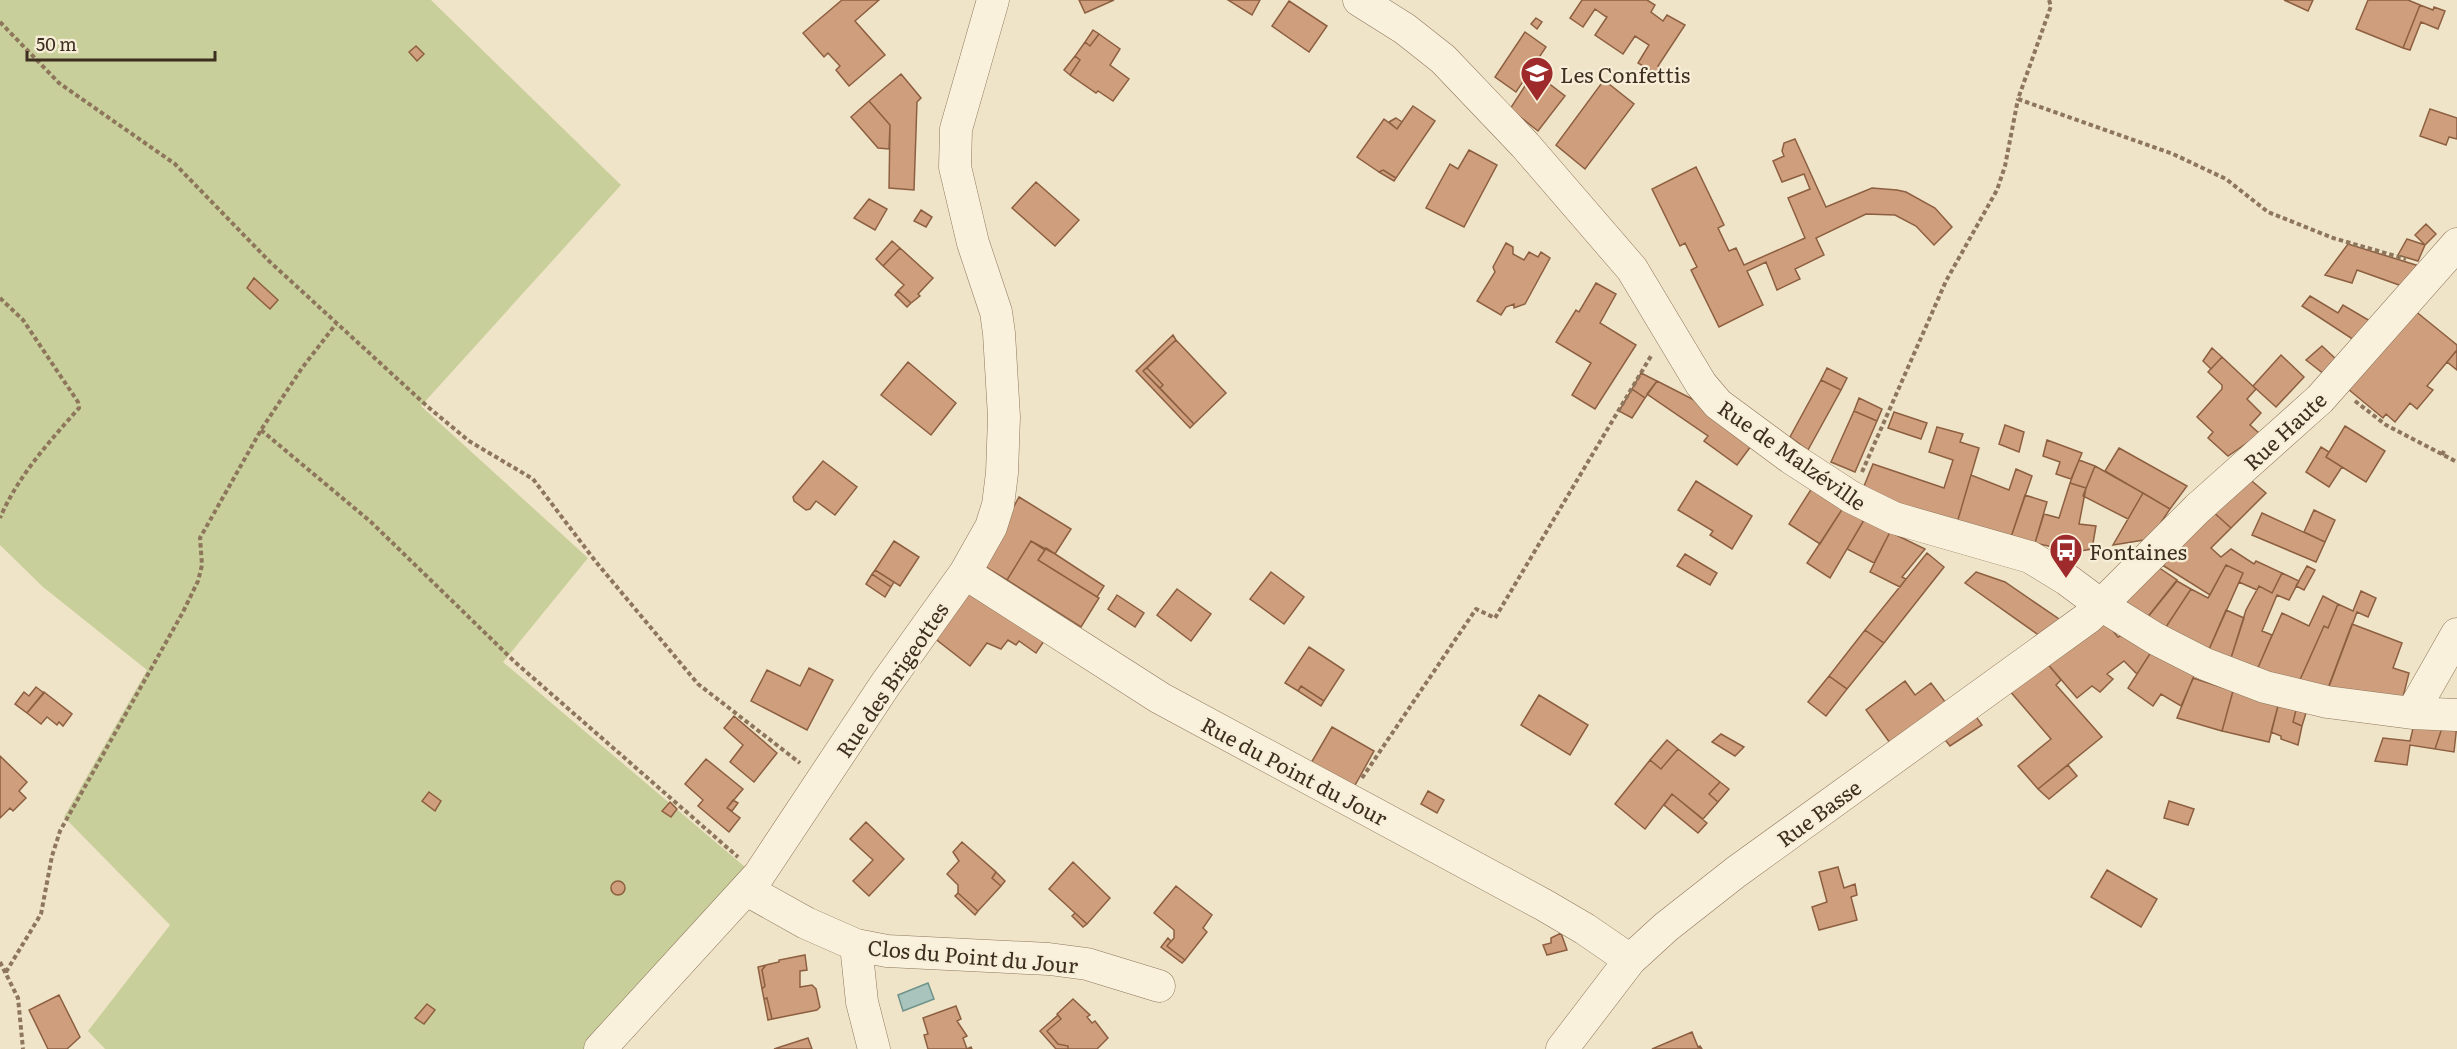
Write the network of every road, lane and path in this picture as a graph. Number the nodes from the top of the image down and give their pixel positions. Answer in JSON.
{"nodes":[{"id":1,"x":993,"y":0,"type":"edge"},
{"id":2,"x":1359,"y":0,"type":"edge"},
{"id":3,"x":2049,"y":0,"type":"edge"},
{"id":4,"x":0,"y":22,"type":"edge"},
{"id":5,"x":2018,"y":99,"type":"junction"},
{"id":6,"x":2457,"y":244,"type":"edge"},
{"id":7,"x":2431,"y":272,"type":"junction"},
{"id":8,"x":0,"y":298,"type":"edge"},
{"id":9,"x":336,"y":324,"type":"junction"},
{"id":10,"x":1671,"y":333,"type":"junction"},
{"id":11,"x":2333,"y":385,"type":"junction"},
{"id":12,"x":261,"y":430,"type":"junction"},
{"id":13,"x":2445,"y":449,"type":"dead end"},
{"id":14,"x":2442,"y":455,"type":"junction"},
{"id":15,"x":2457,"y":462,"type":"edge"},
{"id":16,"x":1851,"y":497,"type":"junction"},
{"id":17,"x":0,"y":518,"type":"edge"},
{"id":18,"x":964,"y":573,"type":"junction"},
{"id":19,"x":2101,"y":605,"type":"junction"},
{"id":20,"x":2457,"y":634,"type":"edge"},
{"id":21,"x":2412,"y":713,"type":"junction"},
{"id":22,"x":2457,"y":715,"type":"edge"},
{"id":23,"x":822,"y":781,"type":"junction"},
{"id":24,"x":1350,"y":799,"type":"junction"},
{"id":25,"x":753,"y":883,"type":"junction"},
{"id":26,"x":856,"y":945,"type":"junction"},
{"id":27,"x":1630,"y":960,"type":"junction"},
{"id":28,"x":0,"y":962,"type":"edge"},
{"id":29,"x":6,"y":972,"type":"junction"},
{"id":30,"x":1159,"y":986,"type":"dead end"},
{"id":31,"x":23,"y":1049,"type":"edge"},
{"id":32,"x":600,"y":1049,"type":"edge"},
{"id":33,"x":874,"y":1049,"type":"edge"},
{"id":34,"x":1562,"y":1049,"type":"edge"}],
"edges":[{"from":1,"to":18,"type":"street","name":"Rue des Brigeottes"},
{"from":2,"to":10,"type":"street","name":"Rue de Malzéville"},
{"from":3,"to":5,"type":"path"},
{"from":4,"to":9,"type":"path"},
{"from":5,"to":7,"type":"path"},
{"from":5,"to":16,"type":"path"},
{"from":6,"to":7,"type":"street","name":"Rue Haute"},
{"from":7,"to":11,"type":"street","name":"Rue Haute"},
{"from":8,"to":17,"type":"path"},
{"from":9,"to":12,"type":"path"},
{"from":9,"to":23,"type":"path"},
{"from":10,"to":16,"type":"street","name":"Rue de Malzéville"},
{"from":10,"to":24,"type":"path"},
{"from":11,"to":14,"type":"path"},
{"from":11,"to":19,"type":"street","name":"Rue Haute"},
{"from":12,"to":25,"type":"path"},
{"from":12,"to":29,"type":"path"},
{"from":13,"to":14,"type":"path"},
{"from":14,"to":15,"type":"path"},
{"from":16,"to":19,"type":"street","name":"Rue de Malzéville"},
{"from":18,"to":23,"type":"street","name":"Rue des Brigeottes"},
{"from":18,"to":24,"type":"street","name":"Rue du Point du Jour"},
{"from":19,"to":21,"type":"street","name":"Rue de Malzéville"},
{"from":19,"to":27,"type":"street","name":"Rue Basse"},
{"from":20,"to":21,"type":"street"},
{"from":21,"to":22,"type":"street","name":"Rue de Malzéville"},
{"from":23,"to":25,"type":"street","name":"Rue des Brigeottes"},
{"from":24,"to":27,"type":"street","name":"Rue du Point du Jour"},
{"from":25,"to":26,"type":"street","name":"Clos du Point du Jour"},
{"from":25,"to":32,"type":"street","name":"Rue des Brigeottes"},
{"from":26,"to":30,"type":"street","name":"Clos du Point du Jour"},
{"from":26,"to":33,"type":"street","name":"Clos du Point du Jour"},
{"from":27,"to":34,"type":"street","name":"Rue Basse"},
{"from":28,"to":29,"type":"path"},
{"from":29,"to":31,"type":"path"}]}
